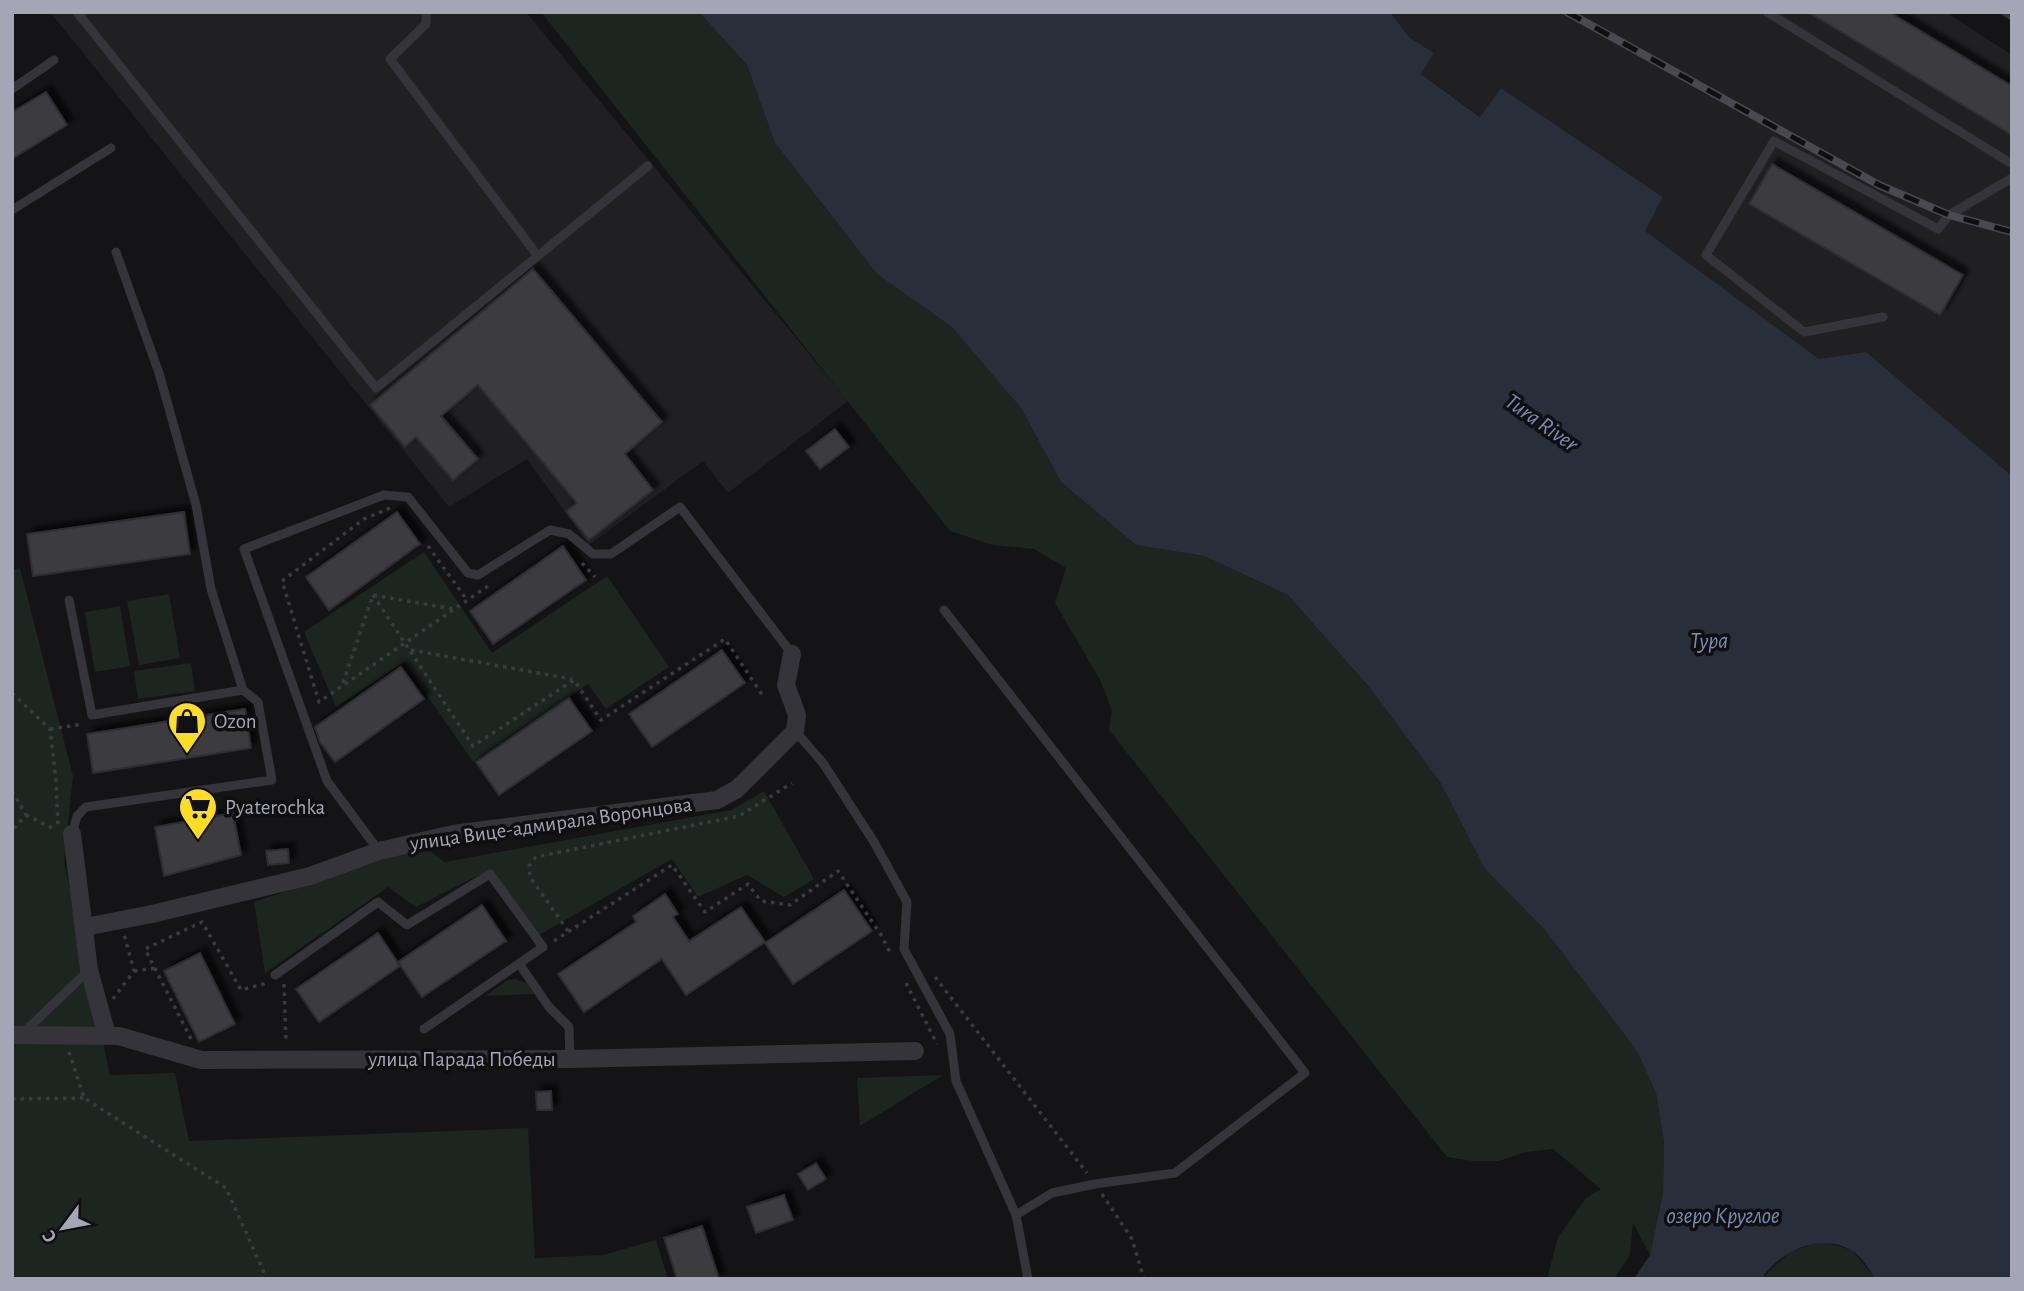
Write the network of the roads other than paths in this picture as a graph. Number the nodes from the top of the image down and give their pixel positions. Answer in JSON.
{"nodes":[{"id":1,"x":78,"y":12,"type":"edge"},
{"id":2,"x":426,"y":12,"type":"edge"},
{"id":3,"x":1767,"y":12,"type":"edge"},
{"id":4,"x":2006,"y":12,"type":"edge"},
{"id":5,"x":2012,"y":16,"type":"edge"},
{"id":6,"x":54,"y":60,"type":"dead end"},
{"id":7,"x":12,"y":89,"type":"edge"},
{"id":8,"x":111,"y":148,"type":"dead end"},
{"id":9,"x":2012,"y":164,"type":"edge"},
{"id":10,"x":649,"y":166,"type":"dead end"},
{"id":11,"x":2012,"y":178,"type":"edge"},
{"id":12,"x":12,"y":210,"type":"edge"},
{"id":13,"x":116,"y":252,"type":"dead end"},
{"id":14,"x":537,"y":255,"type":"junction"},
{"id":15,"x":1883,"y":317,"type":"dead end"},
{"id":16,"x":69,"y":600,"type":"dead end"},
{"id":17,"x":944,"y":610,"type":"dead end"},
{"id":18,"x":792,"y":654,"type":"joint"},
{"id":19,"x":243,"y":691,"type":"junction"},
{"id":20,"x":795,"y":731,"type":"junction"},
{"id":21,"x":72,"y":834,"type":"joint"},
{"id":22,"x":379,"y":851,"type":"junction"},
{"id":23,"x":85,"y":927,"type":"junction"},
{"id":24,"x":520,"y":965,"type":"junction"},
{"id":25,"x":89,"y":970,"type":"junction"},
{"id":26,"x":277,"y":978,"type":"road end"},
{"id":27,"x":424,"y":1029,"type":"dead end"},
{"id":28,"x":17,"y":1035,"type":"edge"},
{"id":29,"x":107,"y":1035,"type":"junction"},
{"id":30,"x":915,"y":1051,"type":"dead end"},
{"id":31,"x":570,"y":1059,"type":"junction"},
{"id":32,"x":1016,"y":1215,"type":"junction"},
{"id":33,"x":1028,"y":1279,"type":"edge"}],
"edges":[{"from":1,"to":14,"type":"lane"},
{"from":2,"to":14,"type":"lane"},
{"from":3,"to":9,"type":"lane"},
{"from":4,"to":5,"type":"lane"},
{"from":6,"to":7,"type":"lane"},
{"from":8,"to":12,"type":"lane"},
{"from":10,"to":14,"type":"lane"},
{"from":11,"to":15,"type":"lane"},
{"from":13,"to":19,"type":"lane"},
{"from":16,"to":19,"type":"lane"},
{"from":17,"to":32,"type":"lane"},
{"from":18,"to":20,"type":"street"},
{"from":18,"to":22,"type":"lane"},
{"from":19,"to":21,"type":"lane"},
{"from":20,"to":22,"type":"street","name":"улица Вице-адмирала Воронцова"},
{"from":20,"to":32,"type":"lane"},
{"from":21,"to":23,"type":"street"},
{"from":22,"to":23,"type":"street","name":"улица Вице-адмирала Воронцова"},
{"from":23,"to":25,"type":"street"},
{"from":24,"to":26,"type":"lane"},
{"from":24,"to":27,"type":"lane"},
{"from":24,"to":31,"type":"lane"},
{"from":25,"to":28,"type":"lane"},
{"from":25,"to":29,"type":"street"},
{"from":28,"to":29,"type":"street","name":"улица Парада Победы"},
{"from":29,"to":31,"type":"street","name":"улица Парада Победы"},
{"from":30,"to":31,"type":"street","name":"улица Парада Победы"},
{"from":32,"to":33,"type":"lane"}]}
